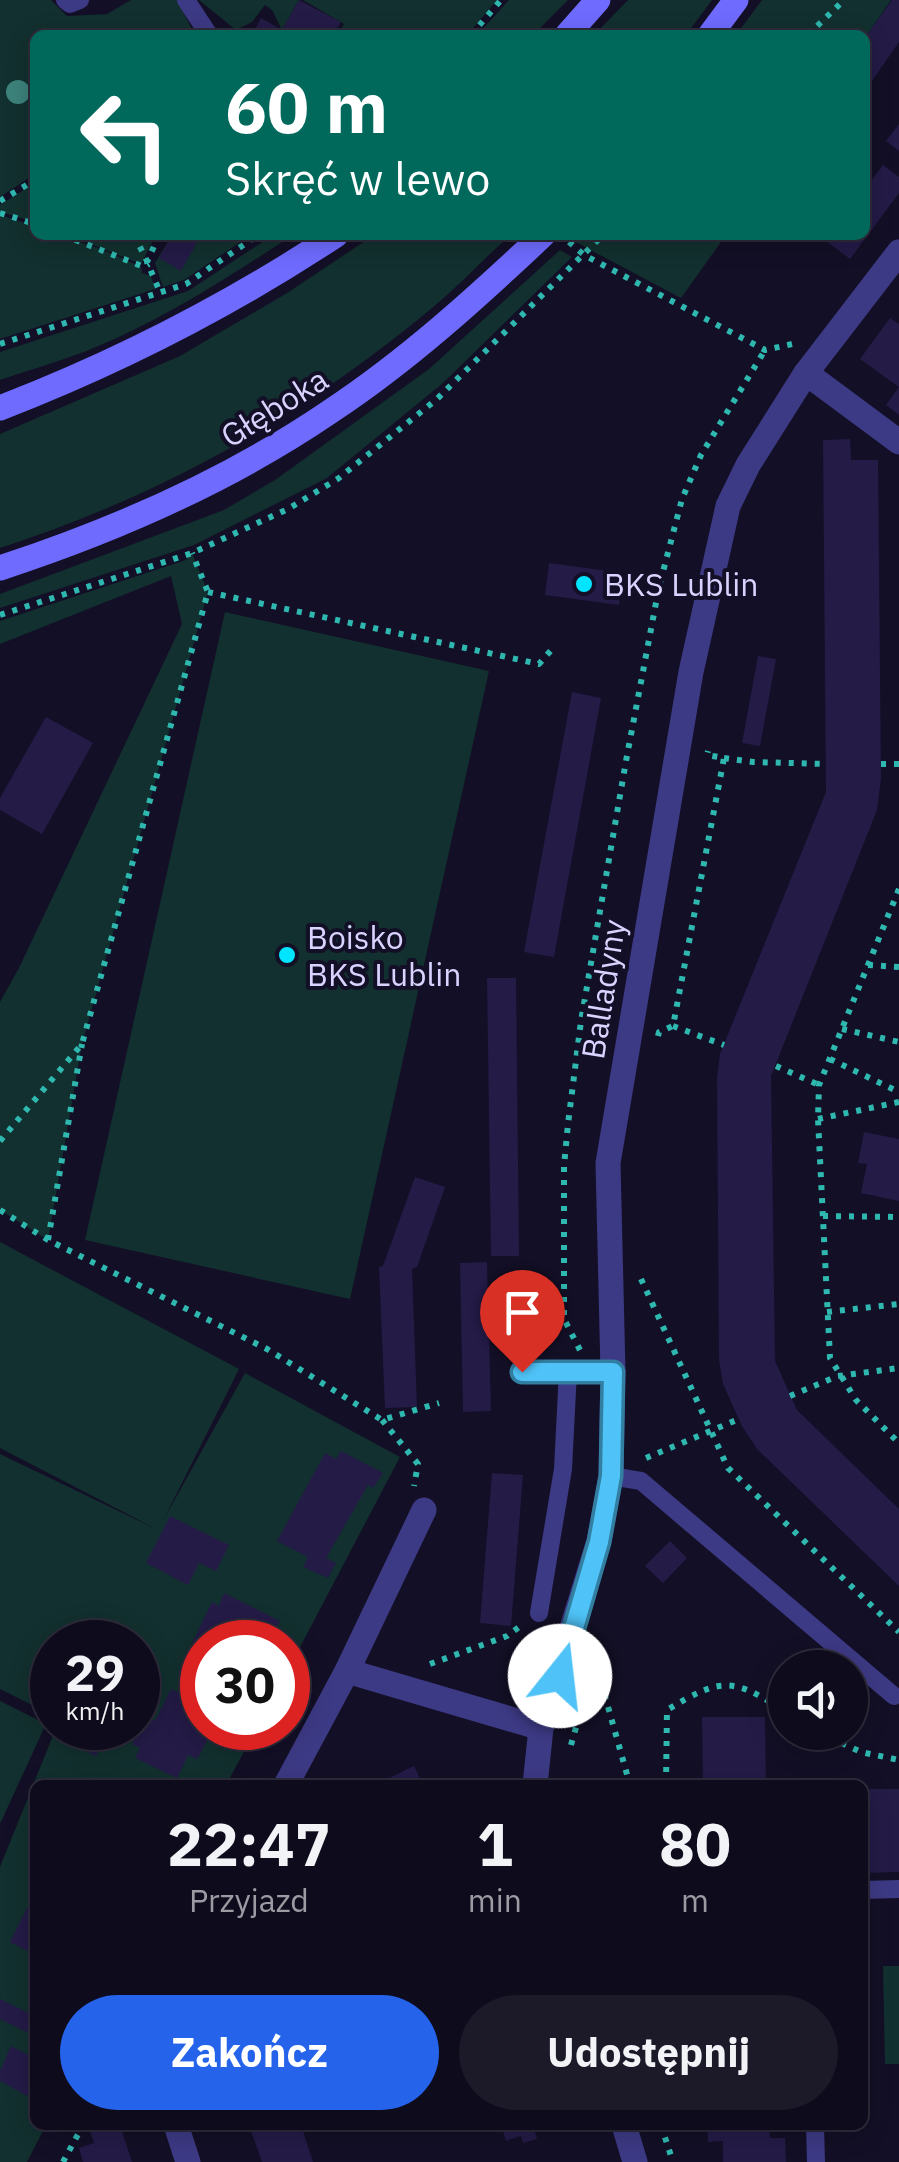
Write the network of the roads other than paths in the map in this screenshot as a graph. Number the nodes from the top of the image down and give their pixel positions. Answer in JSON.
{"nodes":[{"id":1,"x":65,"y":0,"type":"edge"},
{"id":2,"x":80,"y":0,"type":"edge"},
{"id":3,"x":186,"y":0,"type":"edge"},
{"id":4,"x":598,"y":0,"type":"edge"},
{"id":5,"x":736,"y":0,"type":"edge"},
{"id":6,"x":207,"y":30,"type":"edge"},
{"id":7,"x":571,"y":30,"type":"edge"},
{"id":8,"x":714,"y":30,"type":"edge"},
{"id":9,"x":328,"y":240,"type":"edge"},
{"id":10,"x":552,"y":240,"type":"edge"},
{"id":11,"x":899,"y":252,"type":"edge"},
{"id":12,"x":806,"y":373,"type":"junction"},
{"id":13,"x":0,"y":408,"type":"edge"},
{"id":14,"x":899,"y":442,"type":"edge"},
{"id":15,"x":0,"y":568,"type":"edge"},
{"id":16,"x":568,"y":1371,"type":"junction"},
{"id":17,"x":522,"y":1372,"type":"dead end"},
{"id":18,"x":602,"y":1372,"type":"junction"},
{"id":19,"x":611,"y":1476,"type":"junction"},
{"id":20,"x":419,"y":1500,"type":"road end"},
{"id":21,"x":539,"y":1613,"type":"road end"},
{"id":22,"x":347,"y":1672,"type":"junction"},
{"id":23,"x":894,"y":1696,"type":"dead end"},
{"id":24,"x":541,"y":1728,"type":"junction"},
{"id":25,"x":289,"y":1780,"type":"edge"},
{"id":26,"x":536,"y":1780,"type":"edge"},
{"id":27,"x":899,"y":1889,"type":"edge"},
{"id":28,"x":868,"y":1890,"type":"edge"},
{"id":29,"x":178,"y":2130,"type":"edge"},
{"id":30,"x":625,"y":2130,"type":"edge"},
{"id":31,"x":816,"y":2130,"type":"edge"},
{"id":32,"x":188,"y":2162,"type":"edge"},
{"id":33,"x":635,"y":2162,"type":"edge"},
{"id":34,"x":816,"y":2162,"type":"edge"}],
"edges":[{"from":1,"to":2,"type":"lane"},
{"from":3,"to":6,"type":"lane"},
{"from":4,"to":7,"type":"street"},
{"from":5,"to":8,"type":"street"},
{"from":9,"to":13,"type":"street"},
{"from":10,"to":15,"type":"street","name":"Głęboka"},
{"from":11,"to":12,"type":"street","name":"Balladyny"},
{"from":12,"to":14,"type":"street"},
{"from":12,"to":18,"type":"street","name":"Balladyny"},
{"from":16,"to":17,"type":"lane"},
{"from":16,"to":18,"type":"lane"},
{"from":16,"to":21,"type":"lane"},
{"from":18,"to":19,"type":"street","name":"Balladyny"},
{"from":19,"to":23,"type":"lane"},
{"from":19,"to":24,"type":"street","name":"Balladyny"},
{"from":20,"to":22,"type":"street"},
{"from":22,"to":24,"type":"street"},
{"from":22,"to":25,"type":"street"},
{"from":24,"to":26,"type":"street","name":"Balladyny"},
{"from":27,"to":28,"type":"lane"},
{"from":29,"to":32,"type":"street"},
{"from":30,"to":33,"type":"street"},
{"from":31,"to":34,"type":"lane"}]}
